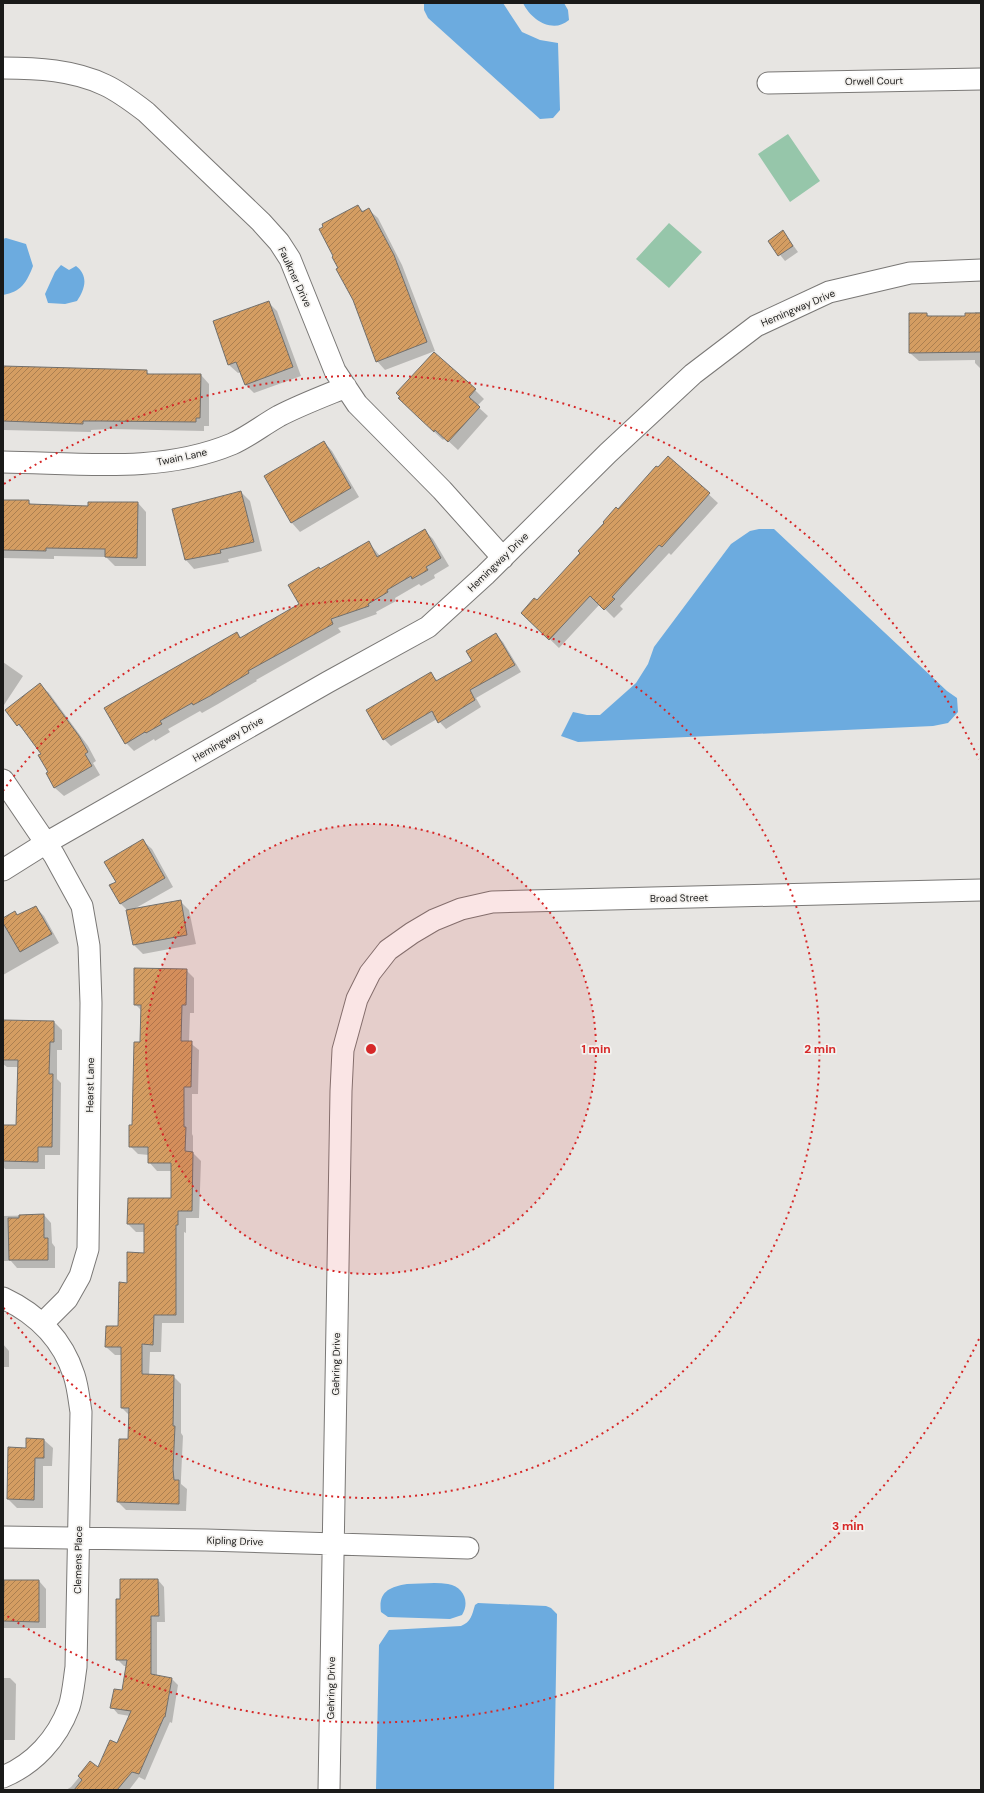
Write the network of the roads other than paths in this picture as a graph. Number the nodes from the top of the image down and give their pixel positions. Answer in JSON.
{"nodes":[{"id":1,"x":3,"y":68,"type":"edge"},
{"id":2,"x":981,"y":79,"type":"edge"},
{"id":3,"x":768,"y":83,"type":"dead end"},
{"id":4,"x":981,"y":270,"type":"edge"},
{"id":5,"x":346,"y":387,"type":"junction"},
{"id":6,"x":3,"y":462,"type":"edge"},
{"id":7,"x":503,"y":558,"type":"junction"},
{"id":8,"x":3,"y":780,"type":"edge"},
{"id":9,"x":46,"y":843,"type":"junction"},
{"id":10,"x":3,"y":870,"type":"edge"},
{"id":11,"x":981,"y":890,"type":"edge"},
{"id":12,"x":388,"y":950,"type":"joint"},
{"id":13,"x":3,"y":1298,"type":"edge"},
{"id":14,"x":43,"y":1323,"type":"junction"},
{"id":15,"x":3,"y":1537,"type":"edge"},
{"id":16,"x":79,"y":1538,"type":"junction"},
{"id":17,"x":333,"y":1544,"type":"junction"},
{"id":18,"x":468,"y":1548,"type":"dead end"},
{"id":19,"x":3,"y":1778,"type":"edge"},
{"id":20,"x":329,"y":1790,"type":"edge"}],
"edges":[{"from":1,"to":5,"type":"street","name":"Faulkner Drive"},
{"from":2,"to":3,"type":"street","name":"Orwell Court"},
{"from":4,"to":7,"type":"street","name":"Hemingway Drive"},
{"from":5,"to":6,"type":"street","name":"Twain Lane"},
{"from":5,"to":7,"type":"street","name":"Faulkner Drive"},
{"from":7,"to":9,"type":"street","name":"Hemingway Drive"},
{"from":8,"to":9,"type":"street","name":"Hearst Lane"},
{"from":9,"to":10,"type":"street","name":"Hemingway Drive"},
{"from":9,"to":14,"type":"street","name":"Hearst Lane"},
{"from":11,"to":12,"type":"street","name":"Broad Street"},
{"from":12,"to":17,"type":"street","name":"Gehring Drive"},
{"from":13,"to":14,"type":"street","name":"Clemens Place"},
{"from":14,"to":16,"type":"street","name":"Clemens Place"},
{"from":15,"to":16,"type":"street","name":"Kipling Drive"},
{"from":16,"to":17,"type":"street","name":"Kipling Drive"},
{"from":16,"to":19,"type":"street","name":"Clemens Place"},
{"from":17,"to":18,"type":"street","name":"Kipling Drive"},
{"from":17,"to":20,"type":"street","name":"Gehring Drive"}]}
